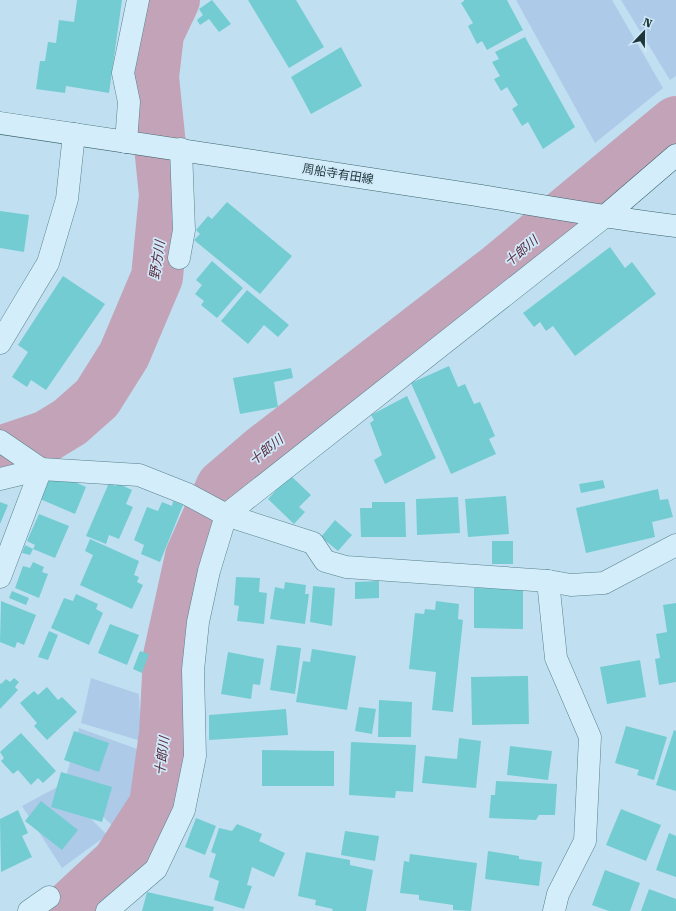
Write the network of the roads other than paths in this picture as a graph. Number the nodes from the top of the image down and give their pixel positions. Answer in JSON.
{"nodes":[{"id":1,"x":138,"y":0,"type":"edge"},
{"id":2,"x":0,"y":123,"type":"edge"},
{"id":3,"x":74,"y":134,"type":"junction"},
{"id":4,"x":126,"y":142,"type":"junction"},
{"id":5,"x":181,"y":149,"type":"junction"},
{"id":6,"x":676,"y":155,"type":"edge"},
{"id":7,"x":604,"y":217,"type":"junction"},
{"id":8,"x":676,"y":226,"type":"edge"},
{"id":9,"x":179,"y":258,"type":"dead end"},
{"id":10,"x":0,"y":343,"type":"edge"},
{"id":11,"x":0,"y":442,"type":"edge"},
{"id":12,"x":41,"y":469,"type":"junction"},
{"id":13,"x":0,"y":480,"type":"edge"},
{"id":14,"x":226,"y":515,"type":"junction"},
{"id":15,"x":676,"y":546,"type":"edge"},
{"id":16,"x":0,"y":577,"type":"edge"},
{"id":17,"x":548,"y":581,"type":"junction"},
{"id":18,"x":49,"y":897,"type":"dead end"},
{"id":19,"x":29,"y":911,"type":"edge"},
{"id":20,"x":107,"y":911,"type":"edge"},
{"id":21,"x":554,"y":911,"type":"edge"}],
"edges":[{"from":1,"to":4,"type":"street"},
{"from":2,"to":3,"type":"street","name":"周船寺有田線"},
{"from":3,"to":4,"type":"street","name":"周船寺有田線"},
{"from":3,"to":10,"type":"street"},
{"from":4,"to":5,"type":"street","name":"周船寺有田線"},
{"from":5,"to":7,"type":"street","name":"周船寺有田線"},
{"from":5,"to":9,"type":"street"},
{"from":6,"to":7,"type":"street"},
{"from":7,"to":8,"type":"street","name":"周船寺有田線"},
{"from":7,"to":14,"type":"street"},
{"from":11,"to":12,"type":"street"},
{"from":12,"to":13,"type":"street"},
{"from":12,"to":14,"type":"street"},
{"from":12,"to":16,"type":"street"},
{"from":14,"to":17,"type":"street"},
{"from":14,"to":20,"type":"street"},
{"from":15,"to":17,"type":"street"},
{"from":17,"to":21,"type":"street"},
{"from":18,"to":19,"type":"street"}]}
